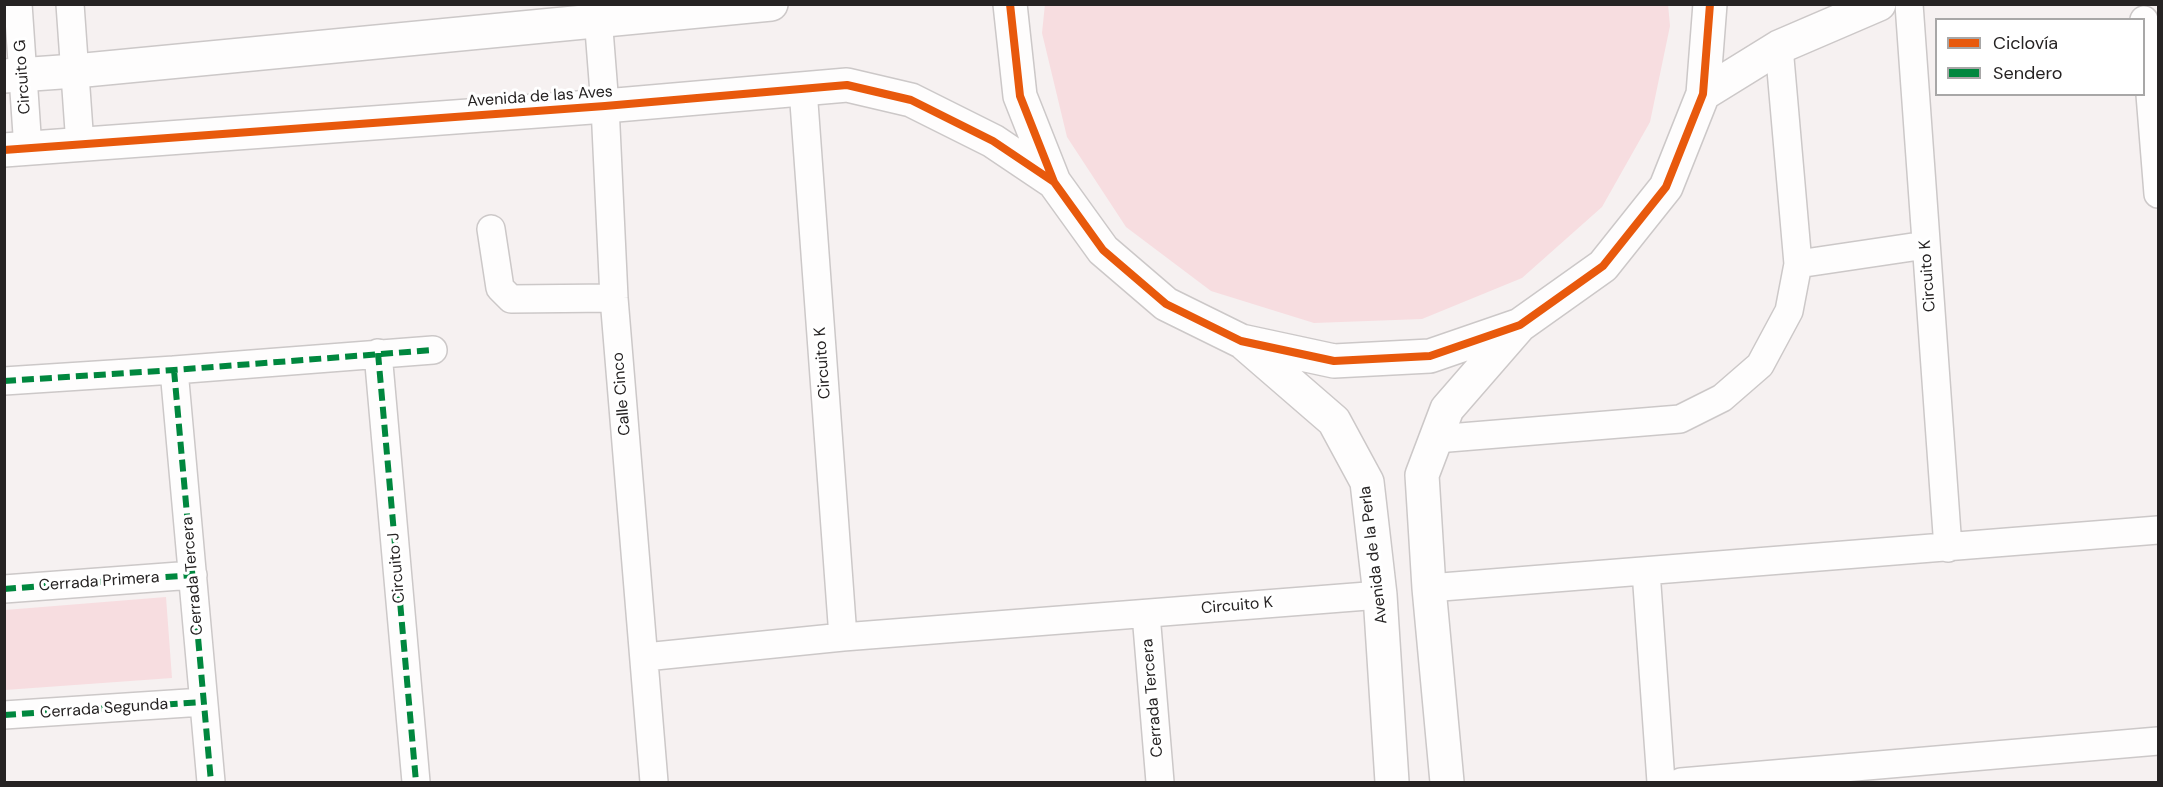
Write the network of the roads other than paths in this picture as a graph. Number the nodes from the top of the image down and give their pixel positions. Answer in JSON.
{"nodes":[{"id":1,"x":18,"y":4,"type":"edge"},
{"id":2,"x":70,"y":4,"type":"edge"},
{"id":3,"x":771,"y":4,"type":"edge"},
{"id":4,"x":1010,"y":4,"type":"edge"},
{"id":5,"x":1710,"y":4,"type":"edge"},
{"id":6,"x":1879,"y":4,"type":"edge"},
{"id":7,"x":1909,"y":4,"type":"edge"},
{"id":8,"x":598,"y":13,"type":"edge"},
{"id":9,"x":2145,"y":32,"type":"edge"},
{"id":10,"x":1779,"y":46,"type":"junction"},
{"id":11,"x":75,"y":71,"type":"junction"},
{"id":12,"x":14,"y":76,"type":"edge"},
{"id":13,"x":803,"y":89,"type":"junction"},
{"id":14,"x":1703,"y":94,"type":"junction"},
{"id":15,"x":605,"y":106,"type":"junction"},
{"id":16,"x":80,"y":144,"type":"junction"},
{"id":17,"x":16,"y":149,"type":"edge"},
{"id":18,"x":1054,"y":182,"type":"junction"},
{"id":19,"x":2158,"y":194,"type":"edge"},
{"id":20,"x":491,"y":229,"type":"dead end"},
{"id":21,"x":1926,"y":245,"type":"junction"},
{"id":22,"x":1798,"y":264,"type":"junction"},
{"id":23,"x":614,"y":298,"type":"junction"},
{"id":24,"x":1520,"y":325,"type":"junction"},
{"id":25,"x":1241,"y":341,"type":"junction"},
{"id":26,"x":433,"y":350,"type":"dead end"},
{"id":27,"x":378,"y":353,"type":"junction"},
{"id":28,"x":174,"y":370,"type":"junction"},
{"id":29,"x":4,"y":381,"type":"edge"},
{"id":30,"x":1436,"y":439,"type":"junction"},
{"id":31,"x":2158,"y":530,"type":"edge"},
{"id":32,"x":1948,"y":548,"type":"junction"},
{"id":33,"x":1646,"y":571,"type":"junction"},
{"id":34,"x":193,"y":575,"type":"junction"},
{"id":35,"x":1429,"y":588,"type":"junction"},
{"id":36,"x":4,"y":589,"type":"edge"},
{"id":37,"x":1380,"y":595,"type":"junction"},
{"id":38,"x":1146,"y":614,"type":"junction"},
{"id":39,"x":843,"y":638,"type":"junction"},
{"id":40,"x":645,"y":657,"type":"junction"},
{"id":41,"x":203,"y":702,"type":"junction"},
{"id":42,"x":4,"y":715,"type":"edge"},
{"id":43,"x":2158,"y":741,"type":"edge"},
{"id":44,"x":211,"y":783,"type":"edge"},
{"id":45,"x":416,"y":783,"type":"edge"},
{"id":46,"x":654,"y":783,"type":"edge"},
{"id":47,"x":1160,"y":783,"type":"edge"},
{"id":48,"x":1392,"y":783,"type":"edge"},
{"id":49,"x":1447,"y":783,"type":"edge"},
{"id":50,"x":1662,"y":783,"type":"edge"},
{"id":51,"x":1681,"y":783,"type":"edge"}],
"edges":[{"from":1,"to":12,"type":"street","name":"Circuito G"},
{"from":2,"to":11,"type":"street"},
{"from":3,"to":8,"type":"street"},
{"from":4,"to":18,"type":"street"},
{"from":5,"to":14,"type":"street"},
{"from":6,"to":10,"type":"street"},
{"from":7,"to":21,"type":"street","name":"Circuito K"},
{"from":8,"to":11,"type":"street"},
{"from":8,"to":15,"type":"street","name":"Calle Cinco"},
{"from":9,"to":19,"type":"street"},
{"from":10,"to":14,"type":"street"},
{"from":10,"to":22,"type":"street"},
{"from":11,"to":12,"type":"street"},
{"from":11,"to":16,"type":"street"},
{"from":12,"to":17,"type":"street","name":"Circuito G"},
{"from":13,"to":15,"type":"street","name":"Avenida de las Aves"},
{"from":13,"to":18,"type":"street","name":"Avenida de las Aves"},
{"from":13,"to":39,"type":"street","name":"Circuito K"},
{"from":14,"to":24,"type":"street"},
{"from":15,"to":16,"type":"street","name":"Avenida de las Aves"},
{"from":15,"to":23,"type":"street","name":"Calle Cinco"},
{"from":16,"to":17,"type":"street","name":"Avenida de las Aves"},
{"from":18,"to":25,"type":"street"},
{"from":20,"to":23,"type":"street"},
{"from":21,"to":22,"type":"street"},
{"from":21,"to":32,"type":"street","name":"Circuito K"},
{"from":22,"to":30,"type":"street"},
{"from":23,"to":40,"type":"street","name":"Calle Cinco"},
{"from":24,"to":25,"type":"street"},
{"from":24,"to":30,"type":"street"},
{"from":25,"to":37,"type":"street","name":"Avenida de la Perla"},
{"from":26,"to":27,"type":"street"},
{"from":27,"to":28,"type":"street"},
{"from":27,"to":45,"type":"street","name":"Circuito J"},
{"from":28,"to":29,"type":"street"},
{"from":28,"to":34,"type":"street","name":"Cerrada Tercera"},
{"from":30,"to":35,"type":"street"},
{"from":31,"to":32,"type":"street"},
{"from":32,"to":33,"type":"street"},
{"from":33,"to":35,"type":"street"},
{"from":33,"to":50,"type":"street"},
{"from":34,"to":36,"type":"street","name":"Cerrada Primera"},
{"from":34,"to":41,"type":"street","name":"Cerrada Tercera"},
{"from":35,"to":49,"type":"street"},
{"from":37,"to":38,"type":"street","name":"Circuito K"},
{"from":37,"to":48,"type":"street","name":"Avenida de la Perla"},
{"from":38,"to":39,"type":"street","name":"Circuito K"},
{"from":38,"to":47,"type":"street","name":"Cerrada Tercera"},
{"from":39,"to":40,"type":"street","name":"Circuito K"},
{"from":40,"to":46,"type":"street","name":"Calle Cinco"},
{"from":41,"to":42,"type":"street","name":"Cerrada Segunda"},
{"from":41,"to":44,"type":"street","name":"Cerrada Tercera"},
{"from":43,"to":51,"type":"street"}]}
